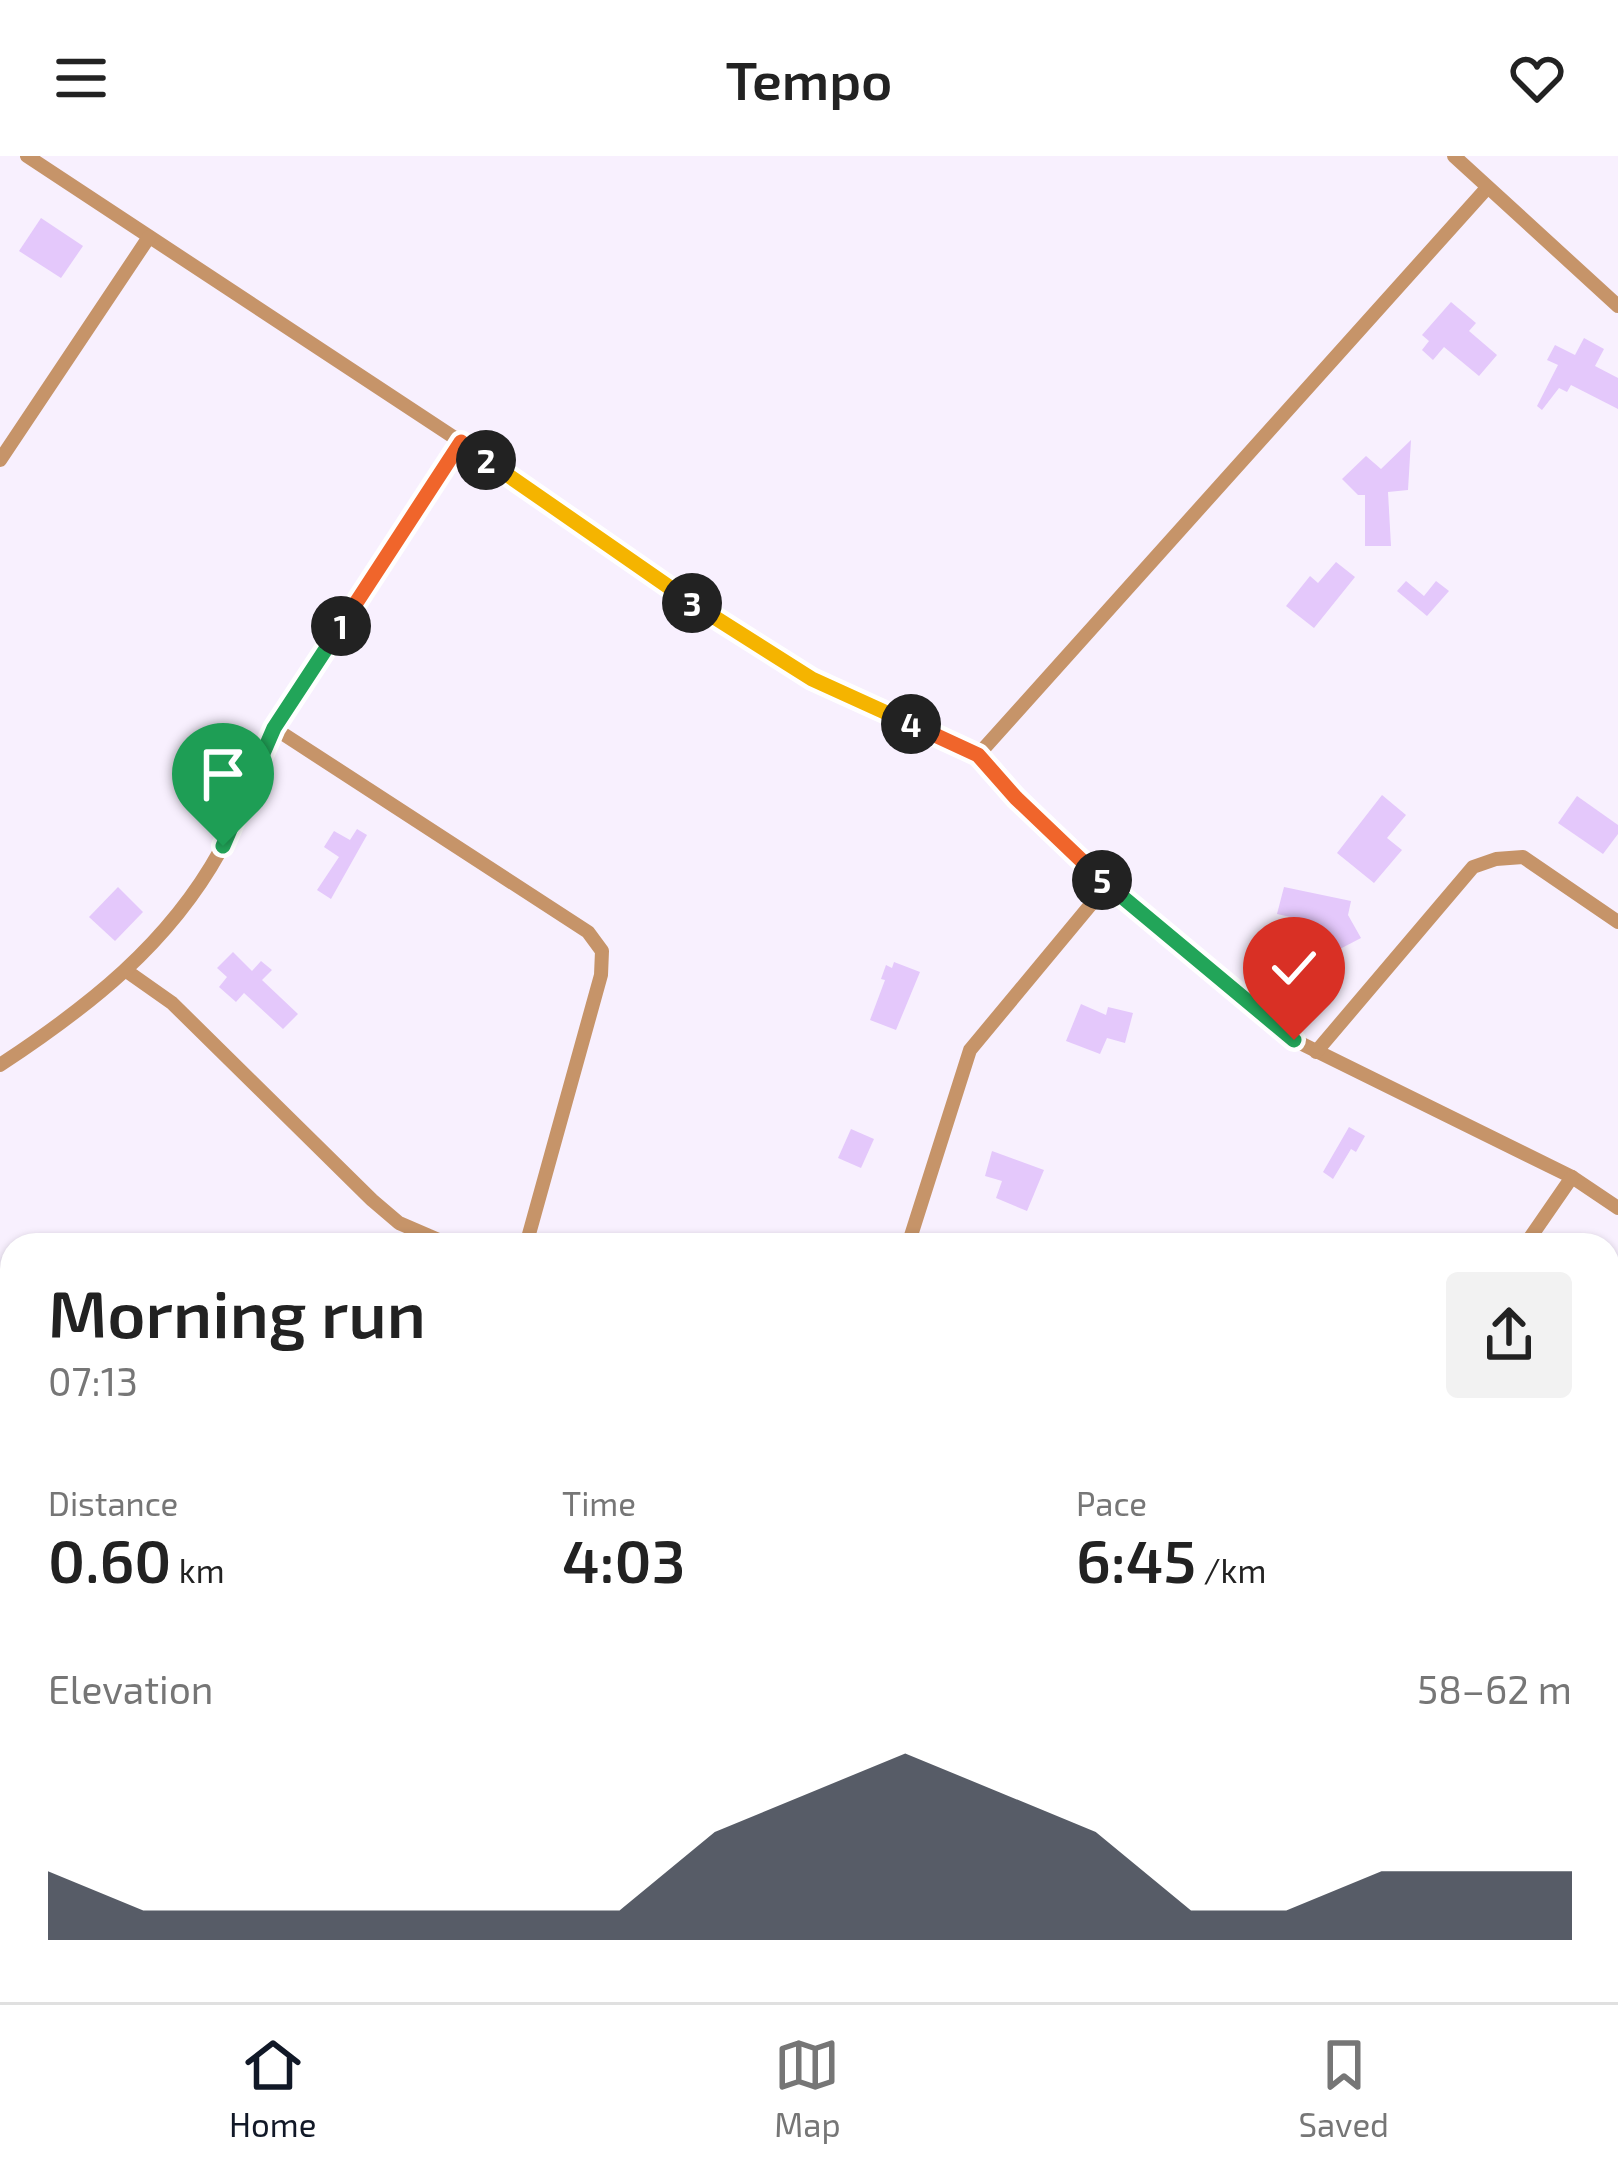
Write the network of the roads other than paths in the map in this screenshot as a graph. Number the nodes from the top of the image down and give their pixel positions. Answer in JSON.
{"nodes":[{"id":1,"x":26,"y":156,"type":"edge"},
{"id":2,"x":1454,"y":156,"type":"edge"},
{"id":3,"x":1487,"y":188,"type":"junction"},
{"id":4,"x":148,"y":237,"type":"junction"},
{"id":5,"x":1618,"y":306,"type":"edge"},
{"id":6,"x":461,"y":442,"type":"junction"},
{"id":7,"x":0,"y":460,"type":"edge"},
{"id":8,"x":274,"y":728,"type":"junction"},
{"id":9,"x":978,"y":755,"type":"junction"},
{"id":10,"x":1107,"y":885,"type":"junction"},
{"id":11,"x":1618,"y":922,"type":"edge"},
{"id":12,"x":128,"y":972,"type":"junction"},
{"id":13,"x":1316,"y":1052,"type":"junction"},
{"id":14,"x":0,"y":1065,"type":"edge"},
{"id":15,"x":1572,"y":1177,"type":"junction"},
{"id":16,"x":1618,"y":1208,"type":"edge"},
{"id":17,"x":422,"y":1233,"type":"edge"},
{"id":18,"x":529,"y":1233,"type":"edge"},
{"id":19,"x":912,"y":1233,"type":"edge"},
{"id":20,"x":1533,"y":1233,"type":"edge"}],
"edges":[{"from":1,"to":4,"type":"street"},
{"from":2,"to":3,"type":"street"},
{"from":3,"to":5,"type":"street"},
{"from":3,"to":9,"type":"street"},
{"from":4,"to":6,"type":"street"},
{"from":4,"to":7,"type":"street"},
{"from":6,"to":8,"type":"street"},
{"from":6,"to":9,"type":"street"},
{"from":8,"to":12,"type":"street"},
{"from":8,"to":18,"type":"street"},
{"from":9,"to":10,"type":"street"},
{"from":10,"to":13,"type":"street"},
{"from":10,"to":19,"type":"street"},
{"from":11,"to":13,"type":"street"},
{"from":12,"to":14,"type":"street"},
{"from":12,"to":17,"type":"street"},
{"from":13,"to":15,"type":"street"},
{"from":15,"to":16,"type":"street"},
{"from":15,"to":20,"type":"street"}]}
